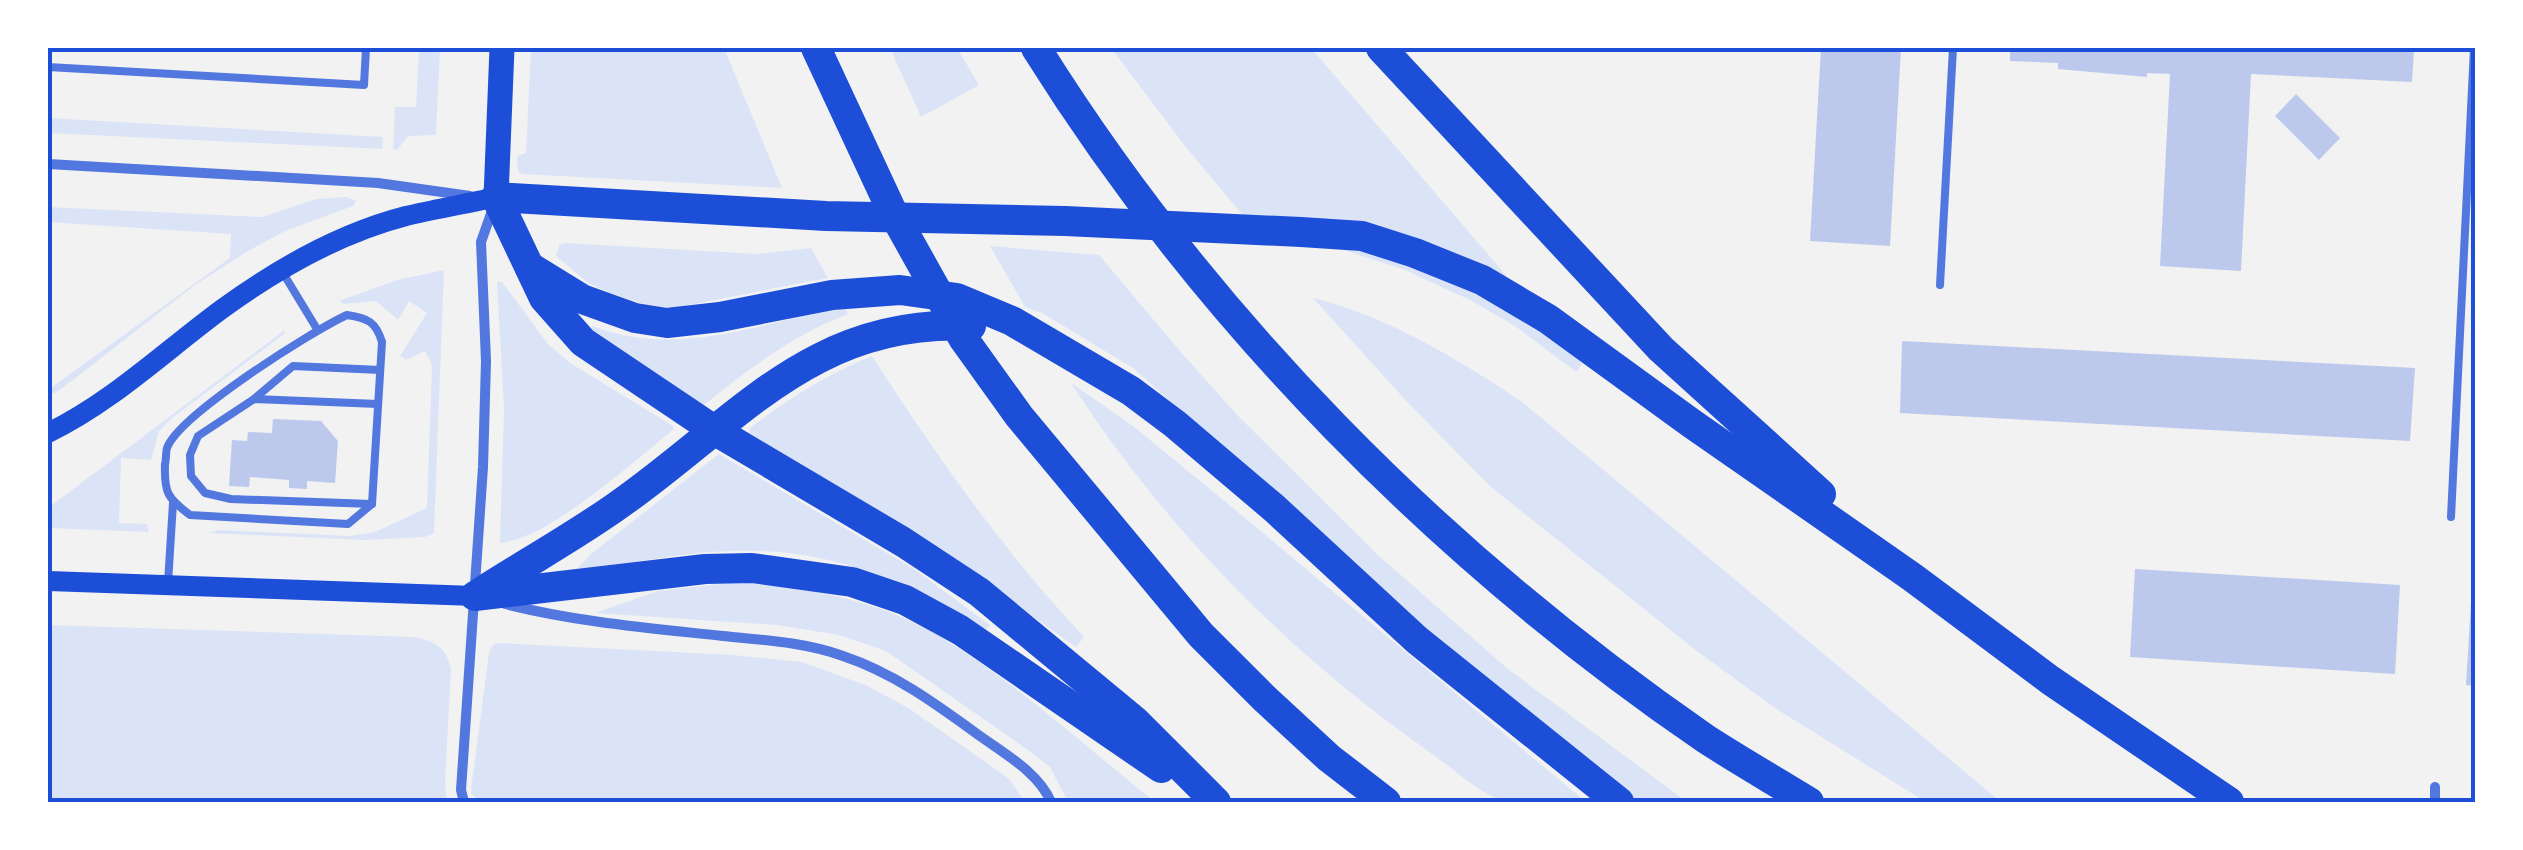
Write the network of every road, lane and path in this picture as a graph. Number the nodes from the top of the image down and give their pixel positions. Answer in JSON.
{"nodes":[{"id":1,"x":366,"y":48,"type":"edge"},
{"id":2,"x":502,"y":48,"type":"edge"},
{"id":3,"x":816,"y":48,"type":"edge"},
{"id":4,"x":1036,"y":48,"type":"edge"},
{"id":5,"x":1382,"y":48,"type":"edge"},
{"id":6,"x":1953,"y":48,"type":"edge"},
{"id":7,"x":2474,"y":48,"type":"edge"},
{"id":8,"x":48,"y":67,"type":"edge"},
{"id":9,"x":48,"y":164,"type":"edge"},
{"id":10,"x":496,"y":198,"type":"junction"},
{"id":11,"x":528,"y":266,"type":"junction"},
{"id":12,"x":282,"y":270,"type":"junction"},
{"id":13,"x":1940,"y":285,"type":"dead end"},
{"id":14,"x":317,"y":329,"type":"junction"},
{"id":15,"x":1038,"y":338,"type":"junction"},
{"id":16,"x":380,"y":370,"type":"junction"},
{"id":17,"x":254,"y":399,"type":"junction"},
{"id":18,"x":378,"y":404,"type":"junction"},
{"id":19,"x":714,"y":430,"type":"junction"},
{"id":20,"x":48,"y":433,"type":"edge"},
{"id":21,"x":174,"y":503,"type":"junction"},
{"id":22,"x":372,"y":504,"type":"junction"},
{"id":23,"x":2452,"y":517,"type":"dead end"},
{"id":24,"x":1912,"y":577,"type":"junction"},
{"id":25,"x":48,"y":581,"type":"edge"},
{"id":26,"x":168,"y":584,"type":"junction"},
{"id":27,"x":475,"y":596,"type":"junction"},
{"id":28,"x":2436,"y":787,"type":"dead end"},
{"id":29,"x":464,"y":802,"type":"edge"},
{"id":30,"x":1050,"y":802,"type":"edge"},
{"id":31,"x":1213,"y":802,"type":"edge"},
{"id":32,"x":1386,"y":802,"type":"edge"},
{"id":33,"x":1619,"y":802,"type":"edge"},
{"id":34,"x":1809,"y":802,"type":"edge"},
{"id":35,"x":2229,"y":802,"type":"edge"},
{"id":36,"x":2435,"y":802,"type":"edge"}],
"edges":[{"from":1,"to":8,"type":"lane"},
{"from":2,"to":10,"type":"main road"},
{"from":3,"to":32,"type":"highway"},
{"from":4,"to":34,"type":"highway"},
{"from":5,"to":24,"type":"highway"},
{"from":6,"to":13,"type":"lane"},
{"from":7,"to":23,"type":"lane"},
{"from":9,"to":10,"type":"street"},
{"from":10,"to":11,"type":"highway"},
{"from":10,"to":12,"type":"main road"},
{"from":10,"to":24,"type":"highway"},
{"from":10,"to":27,"type":"street"},
{"from":11,"to":15,"type":"highway"},
{"from":11,"to":19,"type":"highway"},
{"from":12,"to":14,"type":"lane"},
{"from":12,"to":20,"type":"main road"},
{"from":14,"to":16,"type":"lane"},
{"from":14,"to":21,"type":"lane"},
{"from":15,"to":19,"type":"highway"},
{"from":15,"to":33,"type":"highway"},
{"from":16,"to":17,"type":"lane"},
{"from":16,"to":18,"type":"lane"},
{"from":17,"to":18,"type":"lane"},
{"from":17,"to":22,"type":"lane"},
{"from":18,"to":22,"type":"lane"},
{"from":19,"to":27,"type":"highway"},
{"from":19,"to":31,"type":"highway"},
{"from":21,"to":22,"type":"lane"},
{"from":21,"to":26,"type":"lane"},
{"from":24,"to":35,"type":"highway"},
{"from":25,"to":26,"type":"main road"},
{"from":26,"to":27,"type":"main road"},
{"from":27,"to":29,"type":"street"},
{"from":27,"to":30,"type":"street"},
{"from":27,"to":31,"type":"highway"},
{"from":28,"to":36,"type":"street"}]}
